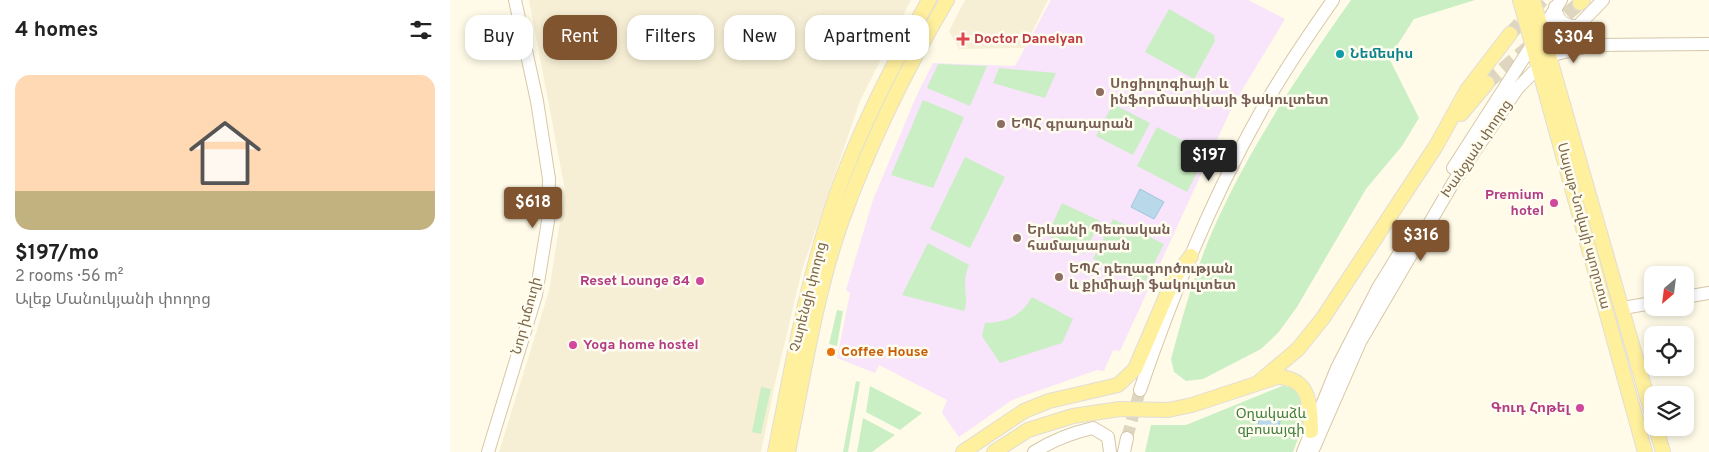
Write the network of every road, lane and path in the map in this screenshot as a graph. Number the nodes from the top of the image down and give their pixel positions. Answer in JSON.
{"nodes":[{"id":1,"x":515,"y":0,"type":"edge"},
{"id":2,"x":929,"y":0,"type":"edge"},
{"id":3,"x":947,"y":0,"type":"edge"},
{"id":4,"x":1333,"y":0,"type":"edge"},
{"id":5,"x":1520,"y":0,"type":"edge"},
{"id":6,"x":1533,"y":0,"type":"edge"},
{"id":7,"x":1602,"y":0,"type":"edge"},
{"id":8,"x":1558,"y":4,"type":"edge"},
{"id":9,"x":1577,"y":26,"type":"junction"},
{"id":10,"x":1542,"y":28,"type":"junction"},
{"id":11,"x":1510,"y":34,"type":"tunnel mouth"},
{"id":12,"x":1709,"y":44,"type":"edge"},
{"id":13,"x":1532,"y":45,"type":"junction"},
{"id":14,"x":1549,"y":56,"type":"junction"},
{"id":15,"x":1537,"y":66,"type":"junction"},
{"id":16,"x":1487,"y":83,"type":"tunnel mouth"},
{"id":17,"x":1436,"y":146,"type":"junction"},
{"id":18,"x":862,"y":150,"type":"junction"},
{"id":19,"x":1191,"y":256,"type":"junction"},
{"id":20,"x":1709,"y":293,"type":"edge"},
{"id":21,"x":1694,"y":296,"type":"edge"},
{"id":22,"x":1644,"y":304,"type":"edge"},
{"id":23,"x":1623,"y":308,"type":"junction"},
{"id":24,"x":1260,"y":382,"type":"junction"},
{"id":25,"x":1644,"y":386,"type":"edge"},
{"id":26,"x":1140,"y":390,"type":"tunnel mouth"},
{"id":27,"x":1311,"y":431,"type":"junction"},
{"id":28,"x":1658,"y":436,"type":"edge"},
{"id":29,"x":1127,"y":438,"type":"tunnel mouth"},
{"id":30,"x":488,"y":452,"type":"edge"},
{"id":31,"x":775,"y":452,"type":"edge"},
{"id":32,"x":788,"y":452,"type":"edge"},
{"id":33,"x":963,"y":452,"type":"edge"},
{"id":34,"x":994,"y":452,"type":"edge"},
{"id":35,"x":1034,"y":452,"type":"edge"},
{"id":36,"x":1110,"y":452,"type":"edge"},
{"id":37,"x":1124,"y":452,"type":"edge"},
{"id":38,"x":1302,"y":452,"type":"edge"},
{"id":39,"x":1312,"y":452,"type":"edge"},
{"id":40,"x":1645,"y":452,"type":"edge"},
{"id":41,"x":1663,"y":452,"type":"edge"}],
"edges":[{"from":1,"to":30,"type":"main road","name":"Նոր խճուղի"},
{"from":2,"to":18,"type":"main road","name":"Չարենցի փողոց"},
{"from":3,"to":18,"type":"main road","name":"Չարենցի փողոց"},
{"from":4,"to":19,"type":"main road"},
{"from":5,"to":13,"type":"main road","name":"Սայաթ-Նովայի պողոտա"},
{"from":6,"to":10,"type":"main road","name":"Սայաթ-Նովայի պողոտա"},
{"from":7,"to":9,"type":"main road","name":"Խանջյան փողոց"},
{"from":8,"to":9,"type":"main road"},
{"from":8,"to":10,"type":"main road","name":"Խանջյան փողոց"},
{"from":9,"to":14,"type":"main road","name":"Խանջյան փողոց"},
{"from":10,"to":13,"type":"main road","name":"Խանջյան փողոց"},
{"from":10,"to":14,"type":"main road","name":"Սայաթ-Նովայի պողոտա"},
{"from":11,"to":17,"type":"main road"},
{"from":12,"to":14,"type":"main road"},
{"from":13,"to":15,"type":"main road","name":"Սայաթ-Նովայի պողոտա"},
{"from":13,"to":27,"type":"main road","name":"Խանջյան փողոց"},
{"from":14,"to":15,"type":"main road","name":"Խանջյան փողոց"},
{"from":14,"to":23,"type":"main road","name":"Սայաթ-Նովայի պողոտա"},
{"from":15,"to":39,"type":"main road","name":"Խանջյան փողոց"},
{"from":15,"to":40,"type":"main road","name":"Սայաթ-Նովայի պողոտա"},
{"from":16,"to":17,"type":"main road"},
{"from":17,"to":24,"type":"main road"},
{"from":18,"to":31,"type":"main road","name":"Չարենցի փողոց"},
{"from":18,"to":32,"type":"main road","name":"Չարենցի փողոց"},
{"from":19,"to":26,"type":"main road"},
{"from":19,"to":33,"type":"main road"},
{"from":20,"to":21,"type":"main road"},
{"from":22,"to":23,"type":"main road"},
{"from":23,"to":25,"type":"main road","name":"Սայաթ-Նովայի պողոտա"},
{"from":24,"to":27,"type":"main road"},
{"from":24,"to":34,"type":"main road"},
{"from":27,"to":38,"type":"main road","name":"Խանջյան փողոց"},
{"from":28,"to":41,"type":"main road"},
{"from":29,"to":37,"type":"main road"},
{"from":35,"to":36,"type":"main road"}]}
